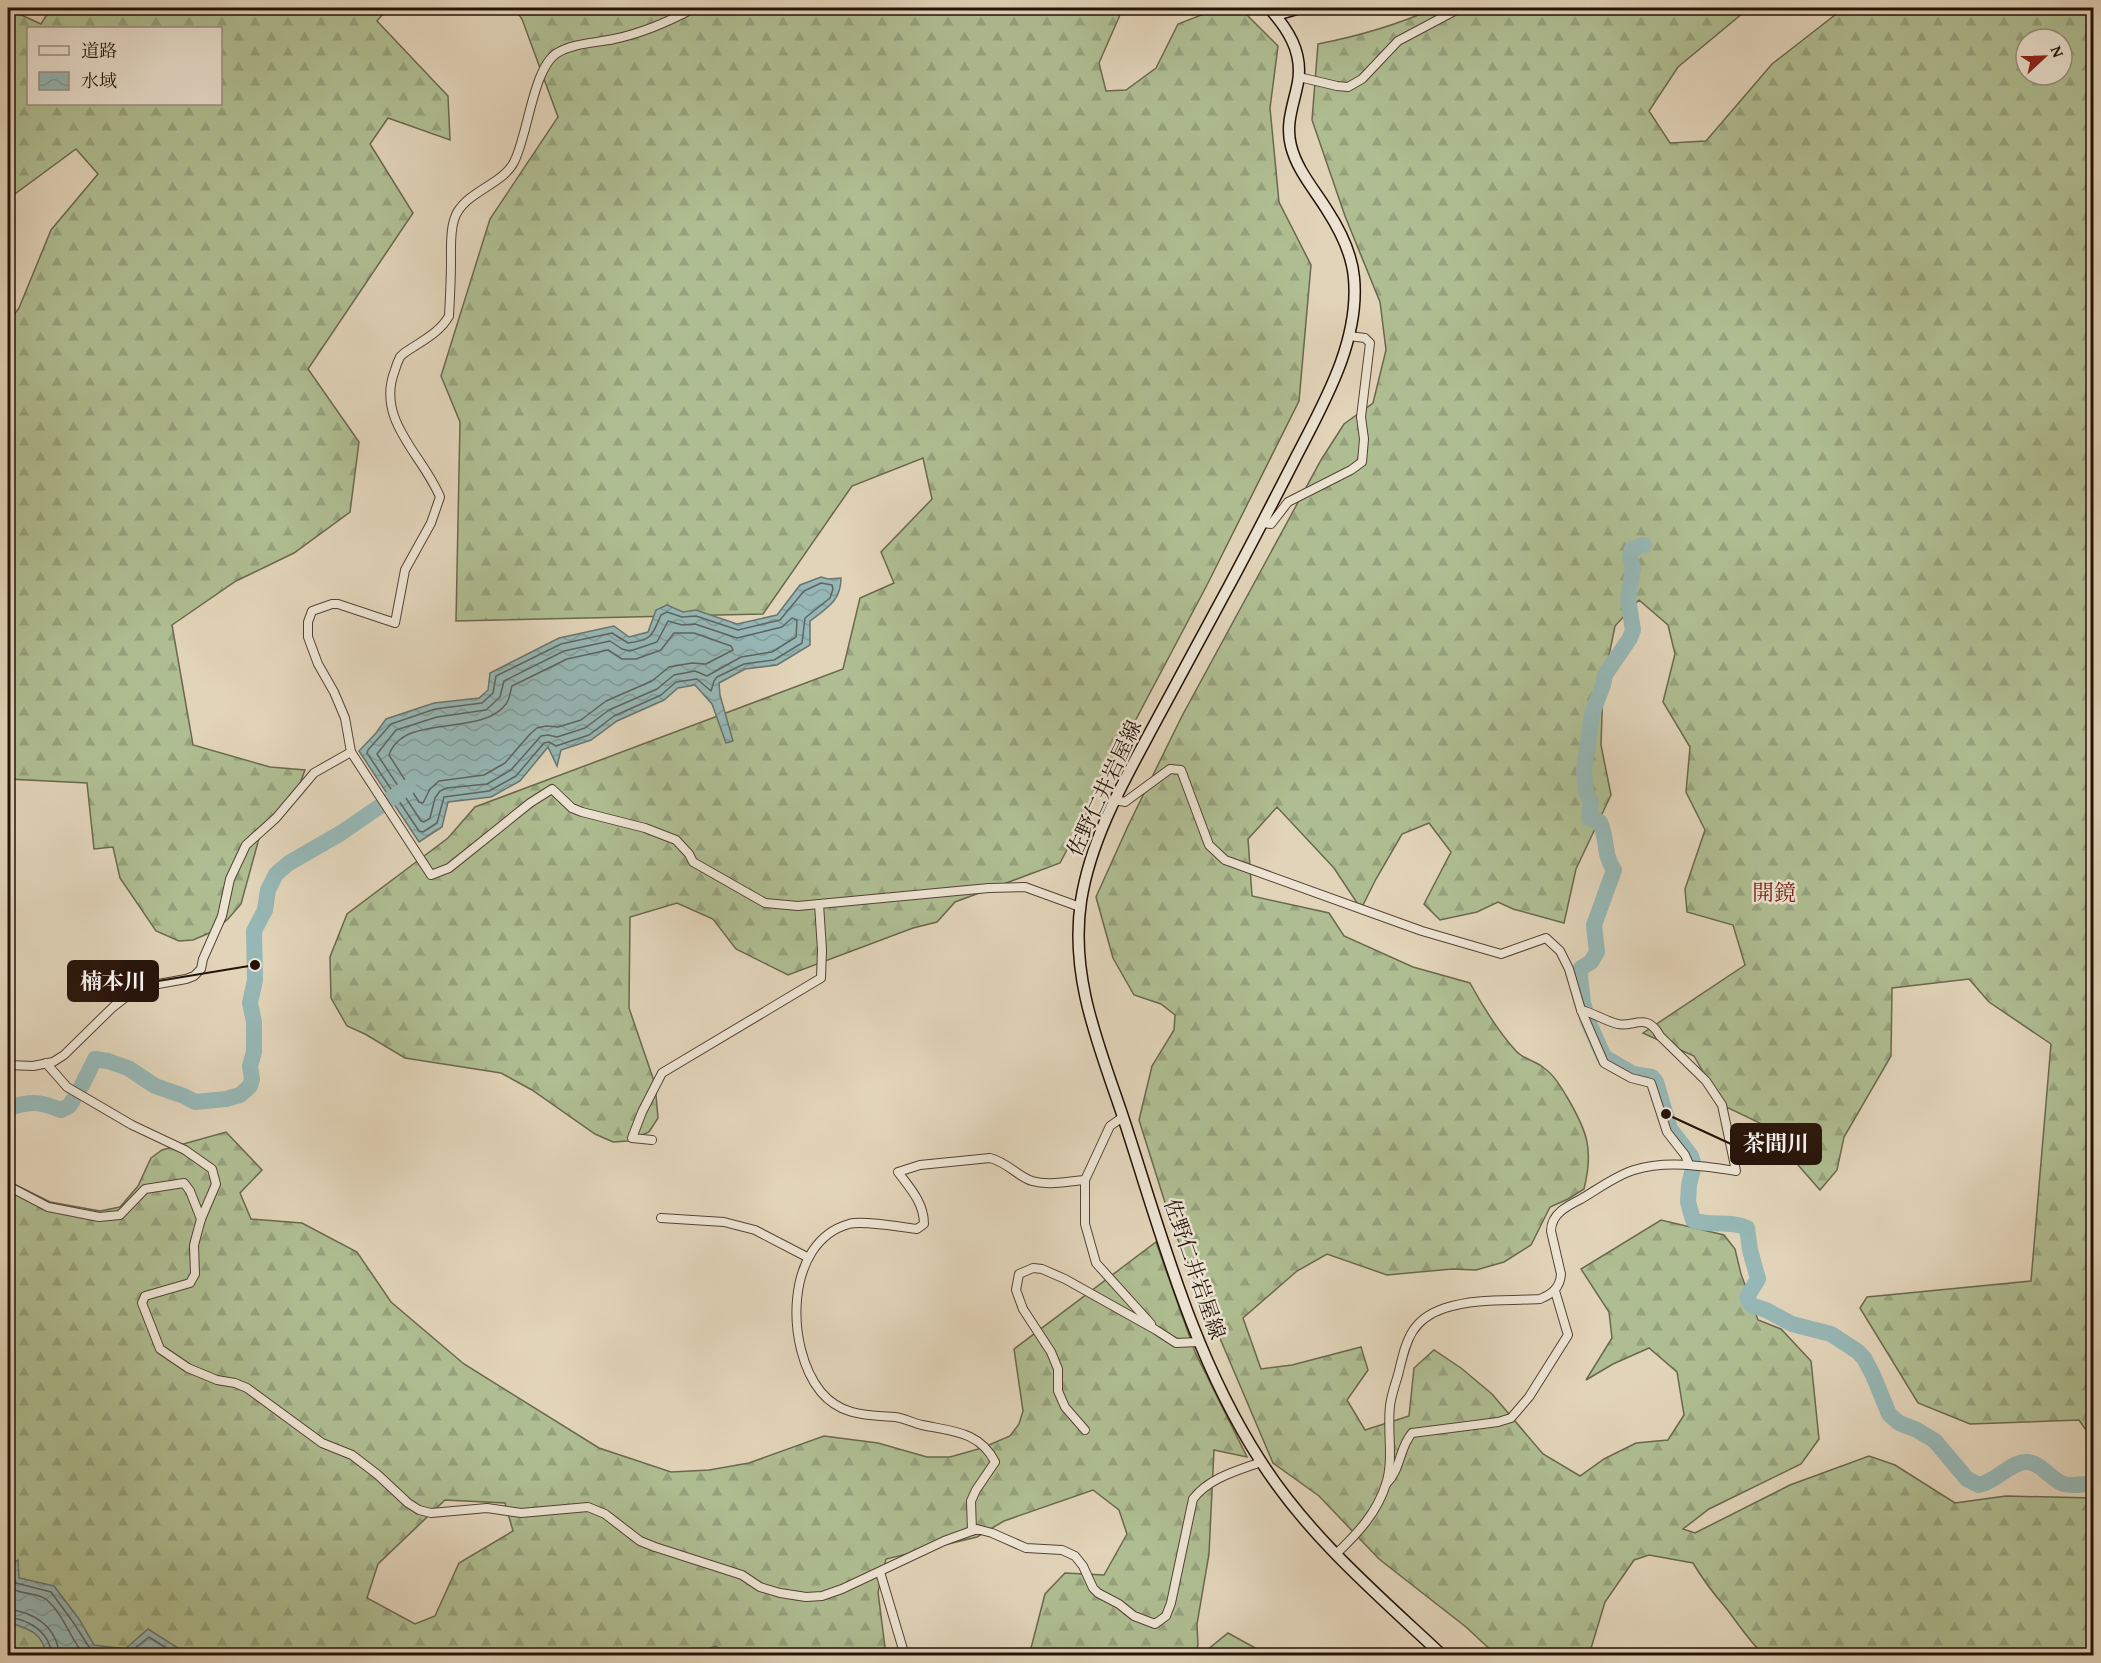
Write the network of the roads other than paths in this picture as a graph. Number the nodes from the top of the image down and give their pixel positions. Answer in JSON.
{"nodes":[{"id":1,"x":694,"y":8,"type":"edge"},
{"id":2,"x":1300,"y":8,"type":"edge"},
{"id":3,"x":1460,"y":8,"type":"edge"},
{"id":4,"x":1272,"y":11,"type":"edge"},
{"id":5,"x":1299,"y":77,"type":"junction"},
{"id":6,"x":1349,"y":336,"type":"junction"},
{"id":7,"x":1263,"y":523,"type":"junction"},
{"id":8,"x":351,"y":752,"type":"junction"},
{"id":9,"x":1115,"y":800,"type":"junction"},
{"id":10,"x":819,"y":904,"type":"junction"},
{"id":11,"x":1080,"y":907,"type":"junction"},
{"id":12,"x":1581,"y":1010,"type":"junction"},
{"id":13,"x":46,"y":1063,"type":"junction"},
{"id":14,"x":8,"y":1065,"type":"edge"},
{"id":15,"x":1123,"y":1117,"type":"junction"},
{"id":16,"x":652,"y":1140,"type":"dead end"},
{"id":17,"x":1692,"y":1164,"type":"junction"},
{"id":18,"x":1085,"y":1180,"type":"junction"},
{"id":19,"x":8,"y":1186,"type":"edge"},
{"id":20,"x":661,"y":1218,"type":"dead end"},
{"id":21,"x":201,"y":1219,"type":"junction"},
{"id":22,"x":807,"y":1257,"type":"junction"},
{"id":23,"x":1555,"y":1291,"type":"junction"},
{"id":24,"x":1156,"y":1330,"type":"junction"},
{"id":25,"x":1199,"y":1342,"type":"junction"},
{"id":26,"x":1085,"y":1430,"type":"dead end"},
{"id":27,"x":1261,"y":1462,"type":"junction"},
{"id":28,"x":1387,"y":1483,"type":"junction"},
{"id":29,"x":972,"y":1531,"type":"junction"},
{"id":30,"x":1336,"y":1554,"type":"junction"},
{"id":31,"x":880,"y":1572,"type":"junction"},
{"id":32,"x":905,"y":1656,"type":"edge"},
{"id":33,"x":1443,"y":1656,"type":"edge"}],
"edges":[{"from":1,"to":8,"type":"street"},
{"from":2,"to":4,"type":"main road"},
{"from":3,"to":5,"type":"street"},
{"from":4,"to":5,"type":"main road","name":"佐野仁井岩屋線"},
{"from":5,"to":6,"type":"main road","name":"佐野仁井岩屋線"},
{"from":6,"to":7,"type":"main road","name":"佐野仁井岩屋線"},
{"from":6,"to":7,"type":"street"},
{"from":7,"to":9,"type":"main road","name":"佐野仁井岩屋線"},
{"from":8,"to":10,"type":"street"},
{"from":8,"to":13,"type":"street"},
{"from":9,"to":11,"type":"main road","name":"佐野仁井岩屋線"},
{"from":9,"to":12,"type":"street"},
{"from":10,"to":11,"type":"street"},
{"from":10,"to":16,"type":"street"},
{"from":11,"to":15,"type":"main road","name":"佐野仁井岩屋線"},
{"from":12,"to":17,"type":"street"},
{"from":12,"to":17,"type":"street"},
{"from":13,"to":14,"type":"street"},
{"from":13,"to":21,"type":"street"},
{"from":15,"to":18,"type":"street"},
{"from":15,"to":25,"type":"main road","name":"佐野仁井岩屋線"},
{"from":17,"to":23,"type":"street"},
{"from":18,"to":22,"type":"street"},
{"from":18,"to":24,"type":"street"},
{"from":19,"to":21,"type":"street"},
{"from":20,"to":22,"type":"street"},
{"from":21,"to":31,"type":"street"},
{"from":22,"to":29,"type":"street"},
{"from":23,"to":28,"type":"street"},
{"from":23,"to":28,"type":"street"},
{"from":24,"to":25,"type":"street"},
{"from":24,"to":26,"type":"street"},
{"from":25,"to":27,"type":"main road","name":"佐野仁井岩屋線"},
{"from":27,"to":29,"type":"street"},
{"from":27,"to":30,"type":"main road","name":"佐野仁井岩屋線"},
{"from":28,"to":30,"type":"street"},
{"from":29,"to":31,"type":"street"},
{"from":30,"to":33,"type":"main road","name":"佐野仁井岩屋線"},
{"from":31,"to":32,"type":"street"}]}
